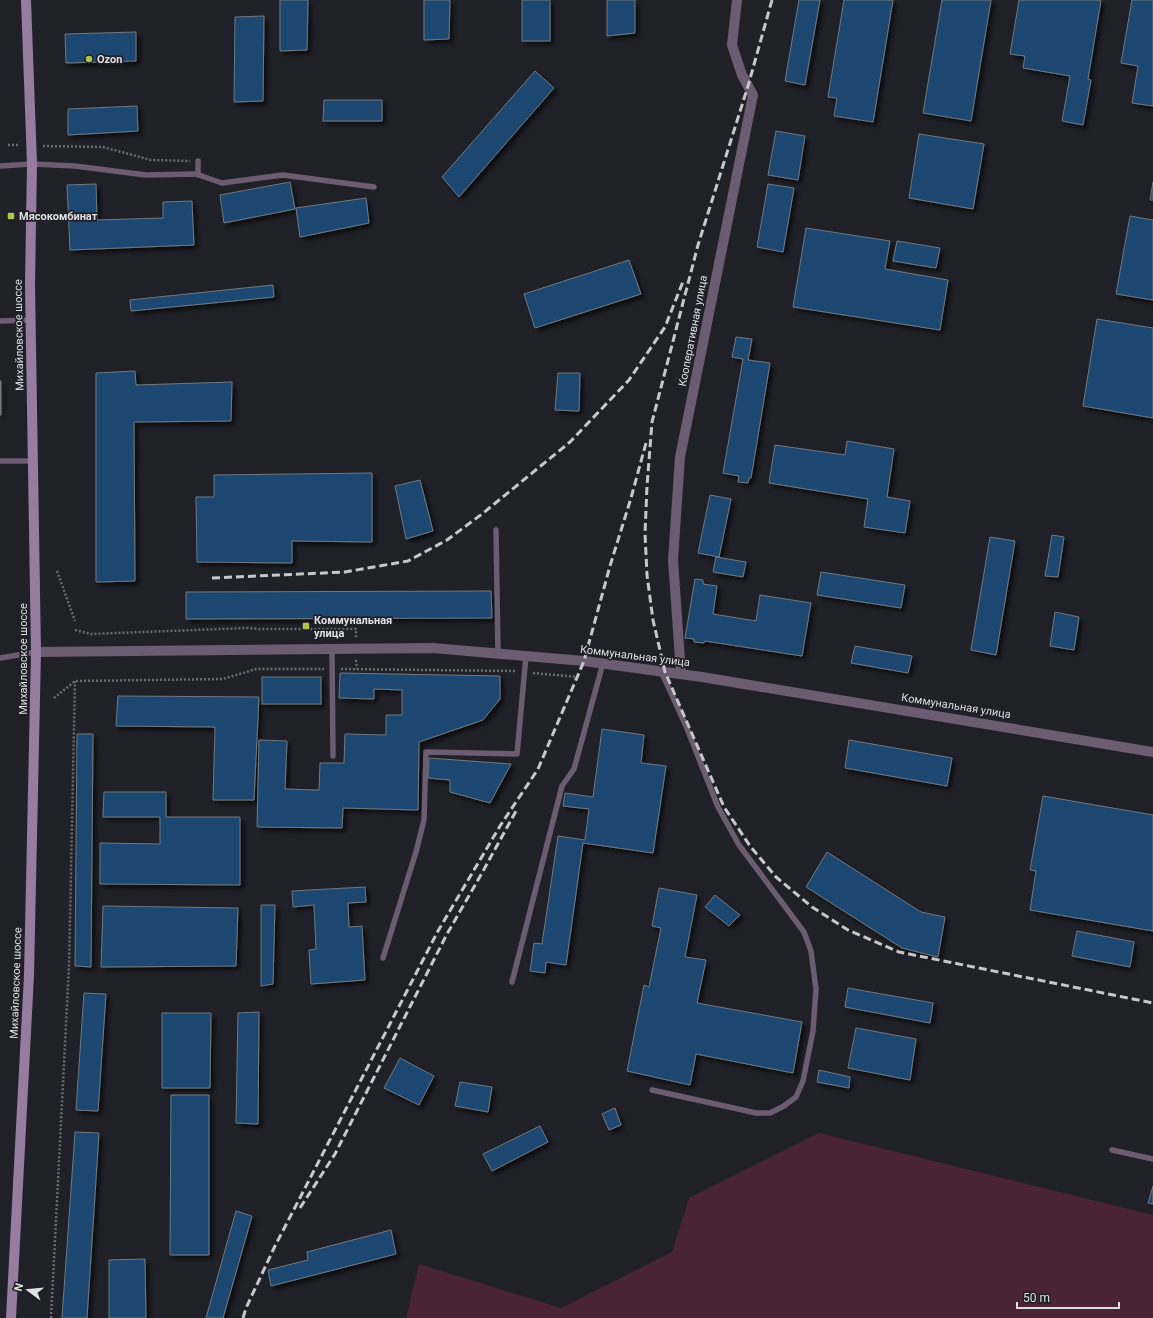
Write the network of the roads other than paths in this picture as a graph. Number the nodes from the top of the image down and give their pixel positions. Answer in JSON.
{"nodes":[{"id":1,"x":26,"y":0,"type":"edge"},
{"id":2,"x":737,"y":0,"type":"edge"},
{"id":3,"x":198,"y":162,"type":"road end"},
{"id":4,"x":32,"y":164,"type":"junction"},
{"id":5,"x":0,"y":166,"type":"edge"},
{"id":6,"x":198,"y":175,"type":"junction"},
{"id":7,"x":374,"y":188,"type":"dead end"},
{"id":8,"x":31,"y":320,"type":"junction"},
{"id":9,"x":0,"y":321,"type":"edge"},
{"id":10,"x":0,"y":461,"type":"edge"},
{"id":11,"x":33,"y":461,"type":"junction"},
{"id":12,"x":496,"y":530,"type":"dead end"},
{"id":13,"x":332,"y":649,"type":"junction"},
{"id":14,"x":36,"y":652,"type":"junction"},
{"id":15,"x":498,"y":654,"type":"junction"},
{"id":16,"x":526,"y":656,"type":"junction"},
{"id":17,"x":0,"y":658,"type":"edge"},
{"id":18,"x":603,"y":663,"type":"junction"},
{"id":19,"x":661,"y":671,"type":"junction"},
{"id":20,"x":681,"y":674,"type":"junction"},
{"id":21,"x":1153,"y":752,"type":"edge"},
{"id":22,"x":333,"y":756,"type":"dead end"},
{"id":23,"x":383,"y":958,"type":"dead end"},
{"id":24,"x":512,"y":982,"type":"dead end"},
{"id":25,"x":652,"y":1090,"type":"dead end"},
{"id":26,"x":1112,"y":1150,"type":"dead end"},
{"id":27,"x":1153,"y":1159,"type":"edge"},
{"id":28,"x":11,"y":1318,"type":"edge"}],
"edges":[{"from":1,"to":4,"type":"main road","name":"Михайловское шоссе"},
{"from":2,"to":20,"type":"street","name":"Кооперативная улица"},
{"from":3,"to":6,"type":"lane"},
{"from":4,"to":5,"type":"lane"},
{"from":4,"to":6,"type":"lane"},
{"from":4,"to":8,"type":"main road","name":"Михайловское шоссе"},
{"from":6,"to":7,"type":"lane"},
{"from":8,"to":9,"type":"lane"},
{"from":8,"to":11,"type":"main road","name":"Михайловское шоссе"},
{"from":10,"to":11,"type":"lane"},
{"from":11,"to":14,"type":"main road","name":"Михайловское шоссе"},
{"from":12,"to":15,"type":"lane"},
{"from":13,"to":14,"type":"street","name":"Коммунальная улица"},
{"from":13,"to":15,"type":"street","name":"Коммунальная улица"},
{"from":13,"to":22,"type":"lane"},
{"from":14,"to":17,"type":"lane"},
{"from":14,"to":28,"type":"main road","name":"Михайловское шоссе"},
{"from":15,"to":16,"type":"street","name":"Коммунальная улица"},
{"from":16,"to":18,"type":"street","name":"Коммунальная улица"},
{"from":16,"to":23,"type":"lane"},
{"from":18,"to":19,"type":"street","name":"Коммунальная улица"},
{"from":18,"to":24,"type":"lane"},
{"from":19,"to":20,"type":"street","name":"Коммунальная улица"},
{"from":19,"to":25,"type":"lane"},
{"from":20,"to":21,"type":"street","name":"Коммунальная улица"},
{"from":26,"to":27,"type":"lane"}]}
